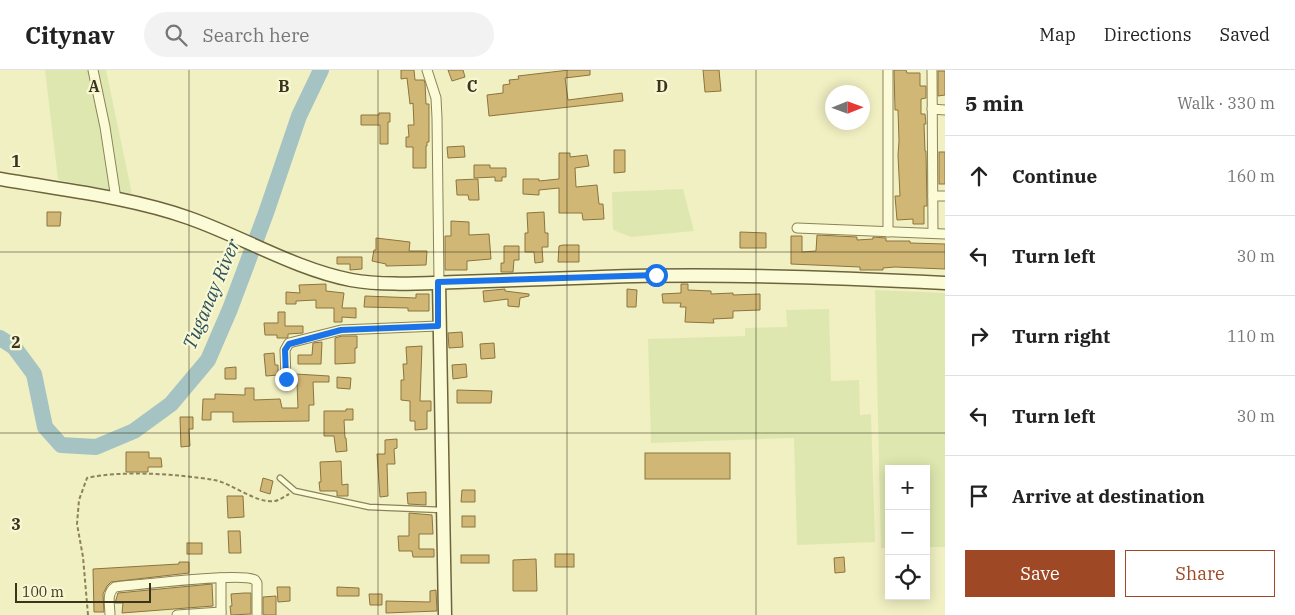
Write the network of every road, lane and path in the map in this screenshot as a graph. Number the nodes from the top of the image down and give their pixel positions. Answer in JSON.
{"nodes":[{"id":1,"x":93,"y":70,"type":"edge"},
{"id":2,"x":428,"y":70,"type":"edge"},
{"id":3,"x":888,"y":70,"type":"edge"},
{"id":4,"x":932,"y":70,"type":"edge"},
{"id":5,"x":932,"y":109,"type":"junction"},
{"id":6,"x":945,"y":110,"type":"edge"},
{"id":7,"x":0,"y":179,"type":"edge"},
{"id":8,"x":933,"y":196,"type":"junction"},
{"id":9,"x":945,"y":196,"type":"edge"},
{"id":10,"x":116,"y":199,"type":"junction"},
{"id":11,"x":798,"y":228,"type":"dead end"},
{"id":12,"x":888,"y":232,"type":"junction"},
{"id":13,"x":933,"y":234,"type":"junction"},
{"id":14,"x":945,"y":234,"type":"edge"},
{"id":15,"x":438,"y":282,"type":"junction"},
{"id":16,"x":945,"y":283,"type":"edge"},
{"id":17,"x":438,"y":326,"type":"junction"},
{"id":18,"x":286,"y":379,"type":"dead end"},
{"id":19,"x":280,"y":478,"type":"dead end"},
{"id":20,"x":295,"y":491,"type":"junction"},
{"id":21,"x":444,"y":510,"type":"junction"},
{"id":22,"x":221,"y":578,"type":"junction"},
{"id":23,"x":221,"y":614,"type":"edge"},
{"id":24,"x":88,"y":615,"type":"edge"},
{"id":25,"x":110,"y":615,"type":"edge"},
{"id":26,"x":177,"y":615,"type":"edge"},
{"id":27,"x":257,"y":615,"type":"edge"},
{"id":28,"x":445,"y":615,"type":"edge"}],
"edges":[{"from":1,"to":10,"type":"street"},
{"from":2,"to":15,"type":"street"},
{"from":3,"to":12,"type":"street"},
{"from":4,"to":5,"type":"street"},
{"from":5,"to":6,"type":"street"},
{"from":5,"to":8,"type":"street"},
{"from":7,"to":10,"type":"street"},
{"from":8,"to":9,"type":"street"},
{"from":8,"to":13,"type":"street"},
{"from":10,"to":15,"type":"street"},
{"from":11,"to":12,"type":"street"},
{"from":12,"to":13,"type":"street"},
{"from":13,"to":14,"type":"street"},
{"from":15,"to":16,"type":"street"},
{"from":15,"to":17,"type":"street"},
{"from":17,"to":18,"type":"street"},
{"from":17,"to":21,"type":"street"},
{"from":19,"to":20,"type":"lane"},
{"from":20,"to":21,"type":"lane"},
{"from":20,"to":24,"type":"path"},
{"from":21,"to":28,"type":"street"},
{"from":22,"to":23,"type":"street"},
{"from":22,"to":25,"type":"street"},
{"from":22,"to":27,"type":"street"},
{"from":23,"to":26,"type":"street"}]}
